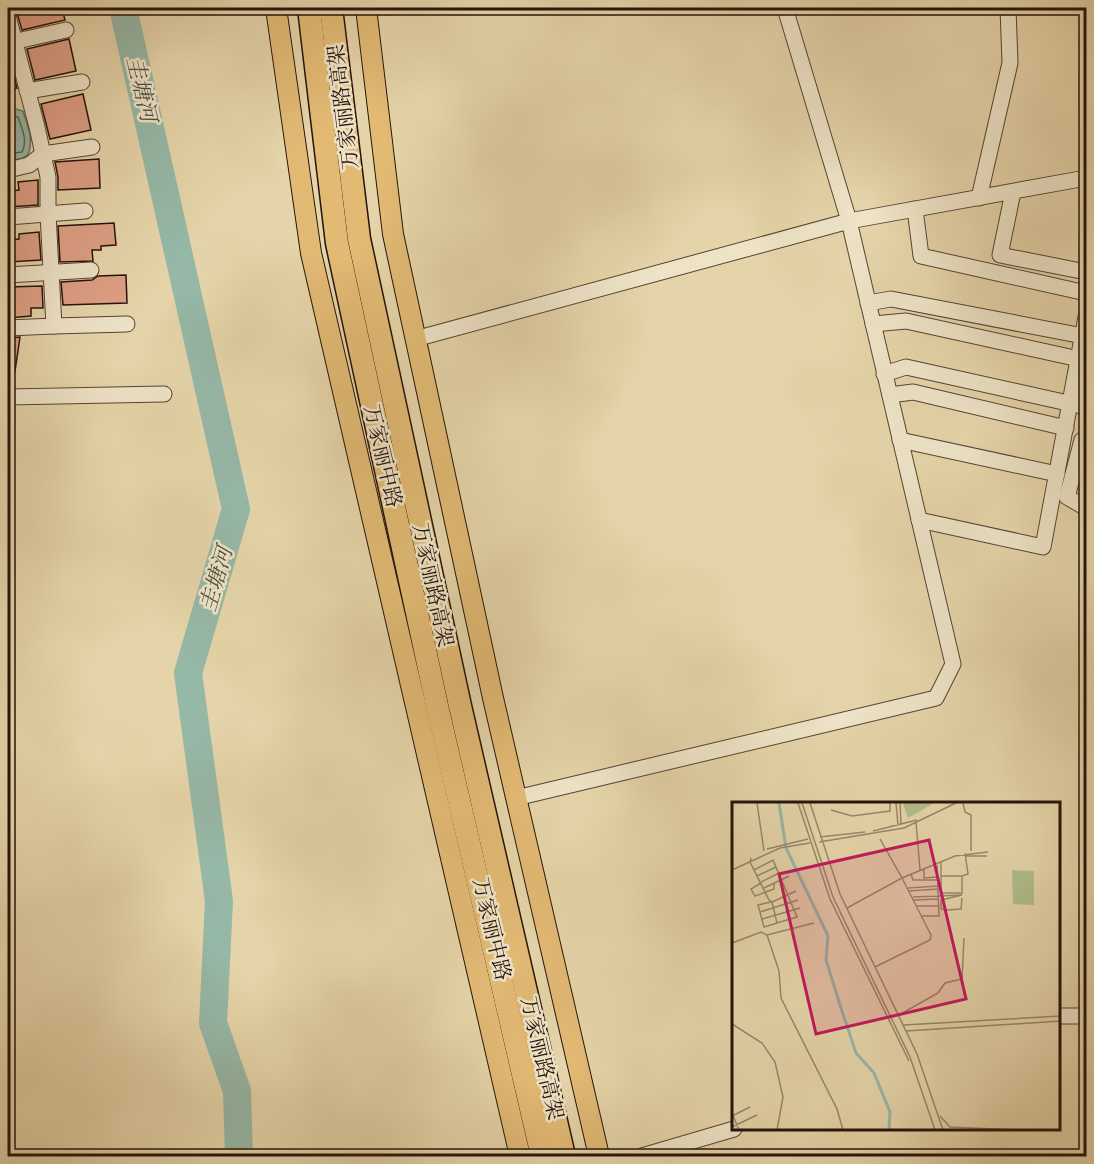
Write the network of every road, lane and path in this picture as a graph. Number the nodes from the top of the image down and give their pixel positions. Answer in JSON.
{"nodes":[{"id":1,"x":276,"y":8,"type":"edge"},
{"id":2,"x":309,"y":8,"type":"edge"},
{"id":3,"x":331,"y":8,"type":"edge"},
{"id":4,"x":366,"y":8,"type":"edge"},
{"id":5,"x":785,"y":8,"type":"edge"},
{"id":6,"x":1008,"y":8,"type":"edge"},
{"id":7,"x":8,"y":16,"type":"edge"},
{"id":8,"x":66,"y":30,"type":"dead end"},
{"id":9,"x":11,"y":42,"type":"edge"},
{"id":10,"x":82,"y":82,"type":"dead end"},
{"id":11,"x":27,"y":91,"type":"junction"},
{"id":12,"x":92,"y":147,"type":"dead end"},
{"id":13,"x":43,"y":154,"type":"junction"},
{"id":14,"x":8,"y":170,"type":"edge"},
{"id":15,"x":1086,"y":178,"type":"edge"},
{"id":16,"x":1013,"y":192,"type":"junction"},
{"id":17,"x":980,"y":198,"type":"junction"},
{"id":18,"x":915,"y":209,"type":"junction"},
{"id":19,"x":85,"y":211,"type":"dead end"},
{"id":20,"x":48,"y":214,"type":"junction"},
{"id":21,"x":8,"y":217,"type":"edge"},
{"id":22,"x":849,"y":221,"type":"junction"},
{"id":23,"x":1000,"y":255,"type":"junction"},
{"id":24,"x":91,"y":270,"type":"dead end"},
{"id":25,"x":51,"y":272,"type":"junction"},
{"id":26,"x":997,"y":273,"type":"junction"},
{"id":27,"x":1086,"y":273,"type":"edge"},
{"id":28,"x":8,"y":275,"type":"edge"},
{"id":29,"x":1086,"y":293,"type":"edge"},
{"id":30,"x":868,"y":303,"type":"junction"},
{"id":31,"x":1086,"y":317,"type":"edge"},
{"id":32,"x":127,"y":324,"type":"dead end"},
{"id":33,"x":873,"y":324,"type":"junction"},
{"id":34,"x":54,"y":326,"type":"junction"},
{"id":35,"x":8,"y":328,"type":"edge"},
{"id":36,"x":1083,"y":336,"type":"junction"},
{"id":37,"x":415,"y":339,"type":"junction"},
{"id":38,"x":1078,"y":359,"type":"junction"},
{"id":39,"x":884,"y":374,"type":"junction"},
{"id":40,"x":164,"y":394,"type":"dead end"},
{"id":41,"x":890,"y":396,"type":"junction"},
{"id":42,"x":8,"y":397,"type":"edge"},
{"id":43,"x":1070,"y":403,"type":"junction"},
{"id":44,"x":1086,"y":407,"type":"edge"},
{"id":45,"x":1066,"y":428,"type":"junction"},
{"id":46,"x":1086,"y":438,"type":"edge"},
{"id":47,"x":900,"y":440,"type":"junction"},
{"id":48,"x":1057,"y":474,"type":"junction"},
{"id":49,"x":1086,"y":508,"type":"edge"},
{"id":50,"x":919,"y":520,"type":"junction"},
{"id":51,"x":516,"y":798,"type":"junction"},
{"id":52,"x":1061,"y":1016,"type":"edge"},
{"id":53,"x":1086,"y":1016,"type":"edge"},
{"id":54,"x":732,"y":1130,"type":"edge"},
{"id":55,"x":520,"y":1156,"type":"edge"},
{"id":56,"x":542,"y":1156,"type":"edge"},
{"id":57,"x":564,"y":1156,"type":"edge"},
{"id":58,"x":599,"y":1156,"type":"edge"},
{"id":59,"x":642,"y":1156,"type":"edge"}],
"edges":[{"from":1,"to":55,"type":"main road","name":"万家丽中路"},
{"from":2,"to":56,"type":"highway","name":"万家丽路高架"},
{"from":3,"to":57,"type":"highway","name":"万家丽路高架"},
{"from":4,"to":37,"type":"main road"},
{"from":5,"to":22,"type":"street"},
{"from":6,"to":17,"type":"street"},
{"from":7,"to":9,"type":"street"},
{"from":8,"to":9,"type":"street"},
{"from":9,"to":11,"type":"street"},
{"from":10,"to":11,"type":"street"},
{"from":11,"to":13,"type":"street"},
{"from":12,"to":13,"type":"street"},
{"from":13,"to":14,"type":"street"},
{"from":13,"to":20,"type":"street"},
{"from":15,"to":16,"type":"street"},
{"from":16,"to":17,"type":"street"},
{"from":16,"to":23,"type":"street"},
{"from":17,"to":18,"type":"street"},
{"from":18,"to":22,"type":"street"},
{"from":18,"to":26,"type":"street"},
{"from":19,"to":20,"type":"street"},
{"from":20,"to":21,"type":"street"},
{"from":20,"to":25,"type":"street"},
{"from":22,"to":30,"type":"street"},
{"from":22,"to":37,"type":"street"},
{"from":23,"to":26,"type":"street"},
{"from":23,"to":27,"type":"street"},
{"from":24,"to":25,"type":"street"},
{"from":25,"to":28,"type":"street"},
{"from":25,"to":34,"type":"street"},
{"from":26,"to":29,"type":"street"},
{"from":30,"to":33,"type":"street"},
{"from":30,"to":36,"type":"street"},
{"from":31,"to":36,"type":"street"},
{"from":32,"to":34,"type":"street"},
{"from":33,"to":38,"type":"street"},
{"from":33,"to":39,"type":"street"},
{"from":34,"to":35,"type":"street"},
{"from":36,"to":38,"type":"street"},
{"from":37,"to":51,"type":"main road"},
{"from":38,"to":43,"type":"street"},
{"from":39,"to":41,"type":"street"},
{"from":39,"to":43,"type":"street"},
{"from":40,"to":42,"type":"street"},
{"from":41,"to":45,"type":"street"},
{"from":41,"to":47,"type":"street"},
{"from":43,"to":44,"type":"street"},
{"from":43,"to":45,"type":"street"},
{"from":45,"to":48,"type":"street"},
{"from":46,"to":49,"type":"street"},
{"from":47,"to":48,"type":"street"},
{"from":47,"to":50,"type":"street"},
{"from":48,"to":50,"type":"street"},
{"from":50,"to":51,"type":"street"},
{"from":51,"to":58,"type":"main road"},
{"from":52,"to":53,"type":"street"},
{"from":54,"to":59,"type":"street"}]}
